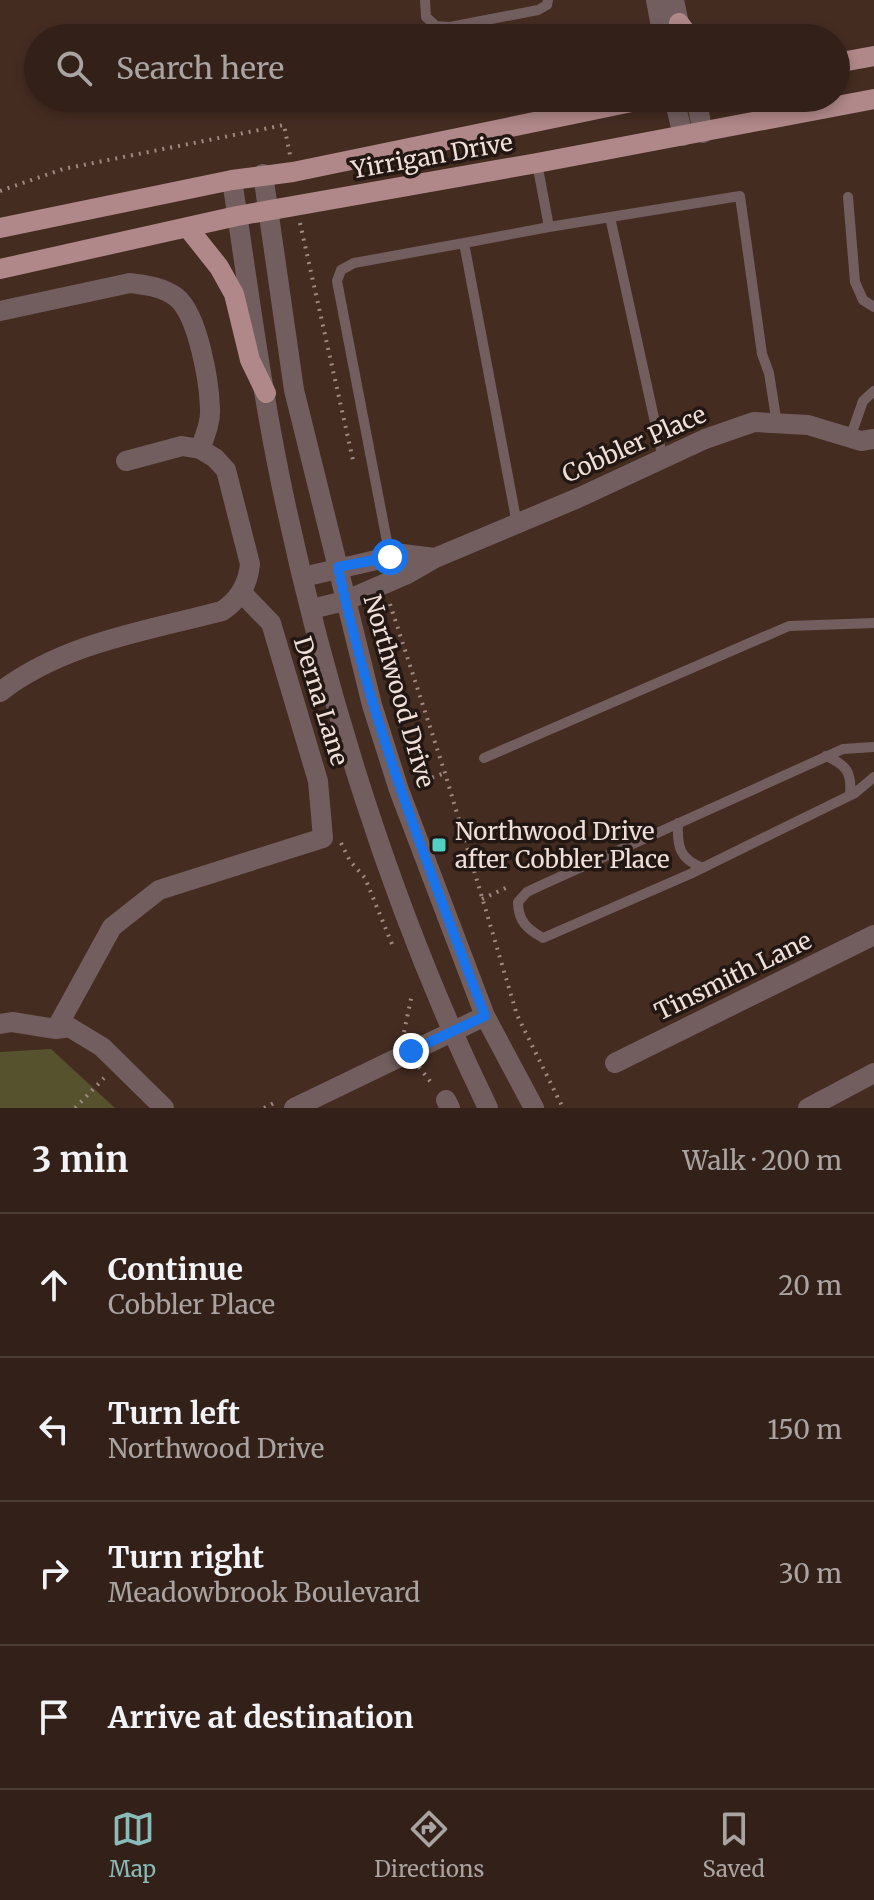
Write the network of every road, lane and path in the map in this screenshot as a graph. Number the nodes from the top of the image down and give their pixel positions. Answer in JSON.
{"nodes":[{"id":1,"x":425,"y":0,"type":"edge"},
{"id":2,"x":548,"y":0,"type":"edge"},
{"id":3,"x":656,"y":0,"type":"edge"},
{"id":4,"x":674,"y":0,"type":"edge"},
{"id":5,"x":434,"y":24,"type":"edge"},
{"id":6,"x":466,"y":24,"type":"edge"},
{"id":7,"x":660,"y":24,"type":"edge"},
{"id":8,"x":681,"y":24,"type":"edge"},
{"id":9,"x":874,"y":56,"type":"edge"},
{"id":10,"x":850,"y":60,"type":"edge"},
{"id":11,"x":874,"y":99,"type":"edge"},
{"id":12,"x":850,"y":104,"type":"edge"},
{"id":13,"x":583,"y":112,"type":"edge"},
{"id":14,"x":681,"y":112,"type":"edge"},
{"id":15,"x":695,"y":112,"type":"edge"},
{"id":16,"x":809,"y":112,"type":"edge"},
{"id":17,"x":693,"y":135,"type":"junction"},
{"id":18,"x":537,"y":163,"type":"junction"},
{"id":19,"x":263,"y":174,"type":"junction"},
{"id":20,"x":232,"y":180,"type":"junction"},
{"id":21,"x":848,"y":197,"type":"dead end"},
{"id":22,"x":269,"y":211,"type":"junction"},
{"id":23,"x":237,"y":216,"type":"junction"},
{"id":24,"x":610,"y":217,"type":"junction"},
{"id":25,"x":549,"y":227,"type":"junction"},
{"id":26,"x":0,"y":228,"type":"edge"},
{"id":27,"x":188,"y":228,"type":"junction"},
{"id":28,"x":464,"y":243,"type":"junction"},
{"id":29,"x":0,"y":269,"type":"edge"},
{"id":30,"x":874,"y":307,"type":"edge"},
{"id":31,"x":0,"y":311,"type":"edge"},
{"id":32,"x":874,"y":391,"type":"edge"},
{"id":33,"x":266,"y":393,"type":"junction"},
{"id":34,"x":777,"y":424,"type":"junction"},
{"id":35,"x":865,"y":443,"type":"edge"},
{"id":36,"x":200,"y":449,"type":"junction"},
{"id":37,"x":663,"y":459,"type":"junction"},
{"id":38,"x":126,"y":461,"type":"dead end"},
{"id":39,"x":517,"y":524,"type":"junction"},
{"id":40,"x":390,"y":557,"type":"junction"},
{"id":41,"x":435,"y":558,"type":"junction"},
{"id":42,"x":338,"y":567,"type":"junction"},
{"id":43,"x":303,"y":577,"type":"junction"},
{"id":44,"x":241,"y":592,"type":"junction"},
{"id":45,"x":345,"y":601,"type":"junction"},
{"id":46,"x":311,"y":609,"type":"junction"},
{"id":47,"x":874,"y":623,"type":"edge"},
{"id":48,"x":0,"y":692,"type":"edge"},
{"id":49,"x":874,"y":747,"type":"edge"},
{"id":50,"x":826,"y":756,"type":"junction"},
{"id":51,"x":484,"y":758,"type":"dead end"},
{"id":52,"x":874,"y":777,"type":"edge"},
{"id":53,"x":850,"y":795,"type":"junction"},
{"id":54,"x":678,"y":823,"type":"junction"},
{"id":55,"x":331,"y":839,"type":"junction"},
{"id":56,"x":703,"y":868,"type":"junction"},
{"id":57,"x":874,"y":935,"type":"edge"},
{"id":58,"x":398,"y":957,"type":"dead end"},
{"id":59,"x":408,"y":984,"type":"dead end"},
{"id":60,"x":485,"y":1016,"type":"junction"},
{"id":61,"x":0,"y":1024,"type":"edge"},
{"id":62,"x":56,"y":1029,"type":"junction"},
{"id":63,"x":451,"y":1031,"type":"junction"},
{"id":64,"x":404,"y":1034,"type":"dead end"},
{"id":65,"x":118,"y":1062,"type":"junction"},
{"id":66,"x":615,"y":1063,"type":"dead end"},
{"id":67,"x":874,"y":1073,"type":"edge"},
{"id":68,"x":846,"y":1099,"type":"edge"},
{"id":69,"x":75,"y":1108,"type":"edge"},
{"id":70,"x":164,"y":1108,"type":"edge"},
{"id":71,"x":294,"y":1108,"type":"edge"},
{"id":72,"x":488,"y":1108,"type":"edge"},
{"id":73,"x":534,"y":1108,"type":"edge"},
{"id":74,"x":808,"y":1108,"type":"edge"}],
"edges":[{"from":1,"to":5,"type":"lane"},
{"from":2,"to":6,"type":"lane"},
{"from":3,"to":7,"type":"street"},
{"from":4,"to":8,"type":"street"},
{"from":9,"to":10,"type":"main road"},
{"from":11,"to":12,"type":"main road","name":"Yirrigan Drive"},
{"from":13,"to":19,"type":"main road","name":"Yirrigan Drive"},
{"from":14,"to":17,"type":"street"},
{"from":15,"to":17,"type":"street"},
{"from":16,"to":17,"type":"main road","name":"Yirrigan Drive"},
{"from":17,"to":18,"type":"main road","name":"Yirrigan Drive"},
{"from":18,"to":22,"type":"main road","name":"Yirrigan Drive"},
{"from":18,"to":25,"type":"lane"},
{"from":19,"to":20,"type":"main road","name":"Yirrigan Drive"},
{"from":19,"to":22,"type":"street","name":"Northwood Drive"},
{"from":20,"to":23,"type":"street"},
{"from":20,"to":26,"type":"main road","name":"Yirrigan Drive"},
{"from":21,"to":30,"type":"lane"},
{"from":22,"to":23,"type":"main road","name":"Yirrigan Drive"},
{"from":22,"to":42,"type":"street","name":"Northwood Drive"},
{"from":23,"to":27,"type":"main road","name":"Yirrigan Drive"},
{"from":23,"to":33,"type":"street"},
{"from":24,"to":25,"type":"lane"},
{"from":24,"to":34,"type":"lane"},
{"from":24,"to":37,"type":"lane"},
{"from":25,"to":28,"type":"lane"},
{"from":27,"to":29,"type":"main road","name":"Yirrigan Drive"},
{"from":27,"to":33,"type":"main road"},
{"from":28,"to":39,"type":"lane"},
{"from":28,"to":40,"type":"lane"},
{"from":31,"to":36,"type":"street"},
{"from":32,"to":35,"type":"lane"},
{"from":33,"to":43,"type":"street"},
{"from":34,"to":35,"type":"street","name":"Cobbler Place"},
{"from":34,"to":37,"type":"street","name":"Cobbler Place"},
{"from":36,"to":38,"type":"street"},
{"from":36,"to":44,"type":"street"},
{"from":37,"to":39,"type":"street","name":"Cobbler Place"},
{"from":39,"to":41,"type":"street","name":"Cobbler Place"},
{"from":40,"to":41,"type":"street","name":"Cobbler Place"},
{"from":40,"to":42,"type":"street","name":"Cobbler Place"},
{"from":41,"to":45,"type":"street","name":"Cobbler Place"},
{"from":42,"to":43,"type":"street","name":"Cobbler Place"},
{"from":42,"to":45,"type":"street","name":"Northwood Drive"},
{"from":43,"to":46,"type":"street"},
{"from":44,"to":48,"type":"street"},
{"from":44,"to":55,"type":"street","name":"Derna Lane"},
{"from":45,"to":46,"type":"street","name":"Cobbler Place"},
{"from":45,"to":60,"type":"street","name":"Northwood Drive"},
{"from":46,"to":63,"type":"street"},
{"from":47,"to":51,"type":"lane"},
{"from":49,"to":50,"type":"lane"},
{"from":50,"to":53,"type":"lane"},
{"from":50,"to":54,"type":"lane"},
{"from":52,"to":53,"type":"lane"},
{"from":53,"to":56,"type":"lane"},
{"from":54,"to":56,"type":"lane"},
{"from":54,"to":56,"type":"lane"},
{"from":55,"to":58,"type":"path"},
{"from":55,"to":62,"type":"street"},
{"from":57,"to":66,"type":"street","name":"Tinsmith Lane"},
{"from":59,"to":64,"type":"path"},
{"from":60,"to":63,"type":"street"},
{"from":60,"to":73,"type":"street","name":"Northwood Drive"},
{"from":61,"to":62,"type":"street"},
{"from":62,"to":65,"type":"street"},
{"from":63,"to":71,"type":"street"},
{"from":63,"to":72,"type":"street"},
{"from":65,"to":69,"type":"path"},
{"from":65,"to":70,"type":"street"},
{"from":67,"to":68,"type":"street"},
{"from":68,"to":74,"type":"street"}]}
